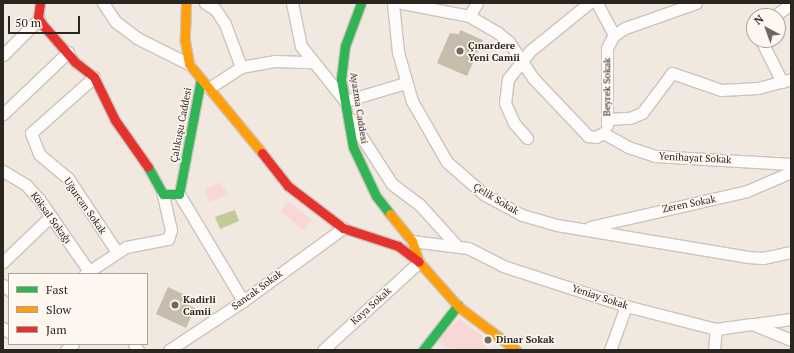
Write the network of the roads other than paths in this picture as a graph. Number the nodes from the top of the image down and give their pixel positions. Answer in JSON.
{"nodes":[{"id":1,"x":40,"y":3,"type":"edge"},
{"id":2,"x":103,"y":3,"type":"edge"},
{"id":3,"x":186,"y":3,"type":"edge"},
{"id":4,"x":205,"y":3,"type":"edge"},
{"id":5,"x":292,"y":3,"type":"edge"},
{"id":6,"x":361,"y":3,"type":"edge"},
{"id":7,"x":393,"y":3,"type":"edge"},
{"id":8,"x":402,"y":3,"type":"edge"},
{"id":9,"x":477,"y":3,"type":"edge"},
{"id":10,"x":589,"y":3,"type":"edge"},
{"id":11,"x":597,"y":3,"type":"edge"},
{"id":12,"x":696,"y":3,"type":"edge"},
{"id":13,"x":469,"y":16,"type":"junction"},
{"id":14,"x":39,"y":19,"type":"junction"},
{"id":15,"x":614,"y":35,"type":"junction"},
{"id":16,"x":766,"y":48,"type":"edge"},
{"id":17,"x":68,"y":52,"type":"junction"},
{"id":18,"x":3,"y":55,"type":"edge"},
{"id":19,"x":521,"y":61,"type":"junction"},
{"id":20,"x":311,"y":62,"type":"junction"},
{"id":21,"x":189,"y":64,"type":"junction"},
{"id":22,"x":241,"y":67,"type":"junction"},
{"id":23,"x":94,"y":77,"type":"junction"},
{"id":24,"x":201,"y":79,"type":"junction"},
{"id":25,"x":786,"y":80,"type":"edge"},
{"id":26,"x":405,"y":82,"type":"junction"},
{"id":27,"x":209,"y":88,"type":"junction"},
{"id":28,"x":345,"y":101,"type":"junction"},
{"id":29,"x":3,"y":114,"type":"edge"},
{"id":30,"x":346,"y":114,"type":"junction"},
{"id":31,"x":608,"y":119,"type":"junction"},
{"id":32,"x":603,"y":133,"type":"junction"},
{"id":33,"x":527,"y":138,"type":"dead end"},
{"id":34,"x":791,"y":164,"type":"edge"},
{"id":35,"x":3,"y":171,"type":"edge"},
{"id":36,"x":791,"y":172,"type":"edge"},
{"id":37,"x":163,"y":194,"type":"junction"},
{"id":38,"x":179,"y":194,"type":"junction"},
{"id":39,"x":51,"y":216,"type":"junction"},
{"id":40,"x":343,"y":228,"type":"junction"},
{"id":41,"x":585,"y":228,"type":"junction"},
{"id":42,"x":412,"y":241,"type":"junction"},
{"id":43,"x":457,"y":246,"type":"junction"},
{"id":44,"x":117,"y":252,"type":"junction"},
{"id":45,"x":791,"y":252,"type":"edge"},
{"id":46,"x":3,"y":262,"type":"edge"},
{"id":47,"x":419,"y":262,"type":"junction"},
{"id":48,"x":88,"y":273,"type":"edge"},
{"id":49,"x":243,"y":301,"type":"junction"},
{"id":50,"x":458,"y":305,"type":"junction"},
{"id":51,"x":626,"y":306,"type":"junction"},
{"id":52,"x":791,"y":319,"type":"edge"},
{"id":53,"x":752,"y":324,"type":"junction"},
{"id":54,"x":716,"y":329,"type":"junction"},
{"id":55,"x":791,"y":340,"type":"edge"},
{"id":56,"x":169,"y":350,"type":"edge"},
{"id":57,"x":323,"y":350,"type":"edge"},
{"id":58,"x":423,"y":350,"type":"edge"},
{"id":59,"x":516,"y":350,"type":"edge"},
{"id":60,"x":610,"y":350,"type":"edge"},
{"id":61,"x":714,"y":350,"type":"edge"}],
"edges":[{"from":1,"to":14,"type":"street"},
{"from":2,"to":21,"type":"street"},
{"from":3,"to":21,"type":"street"},
{"from":4,"to":22,"type":"street"},
{"from":5,"to":20,"type":"street"},
{"from":6,"to":28,"type":"street","name":"Ayazma Caddesi"},
{"from":7,"to":26,"type":"street","name":"Çelik Sokak"},
{"from":8,"to":13,"type":"street"},
{"from":9,"to":13,"type":"street"},
{"from":10,"to":19,"type":"street"},
{"from":11,"to":15,"type":"street"},
{"from":12,"to":15,"type":"street"},
{"from":13,"to":19,"type":"street"},
{"from":14,"to":17,"type":"street"},
{"from":14,"to":18,"type":"street"},
{"from":15,"to":31,"type":"street","name":"Beyrek Sokak"},
{"from":16,"to":25,"type":"street"},
{"from":17,"to":23,"type":"street"},
{"from":17,"to":29,"type":"street"},
{"from":19,"to":32,"type":"street"},
{"from":19,"to":33,"type":"street"},
{"from":20,"to":22,"type":"street"},
{"from":20,"to":28,"type":"street"},
{"from":21,"to":24,"type":"street"},
{"from":22,"to":27,"type":"street"},
{"from":23,"to":37,"type":"street"},
{"from":23,"to":44,"type":"street","name":"Uğurcan Sokak"},
{"from":24,"to":27,"type":"street","name":"Çalıkuşu Caddesi"},
{"from":24,"to":38,"type":"street","name":"Çalıkuşu Caddesi"},
{"from":25,"to":31,"type":"street"},
{"from":26,"to":28,"type":"street"},
{"from":26,"to":41,"type":"street","name":"Çelik Sokak"},
{"from":27,"to":40,"type":"street","name":"Çalıkuşu Caddesi"},
{"from":28,"to":30,"type":"street","name":"Ayazma Caddesi"},
{"from":30,"to":42,"type":"street","name":"Ayazma Caddesi"},
{"from":30,"to":43,"type":"street"},
{"from":31,"to":32,"type":"street","name":"Beyrek Sokak"},
{"from":32,"to":34,"type":"street","name":"Yenihayat Sokak"},
{"from":35,"to":39,"type":"street","name":"Köksal Sokağı"},
{"from":36,"to":41,"type":"street","name":"Zeren Sokak"},
{"from":37,"to":38,"type":"street"},
{"from":37,"to":44,"type":"street"},
{"from":38,"to":49,"type":"street"},
{"from":39,"to":46,"type":"street"},
{"from":39,"to":48,"type":"street","name":"Köksal Sokağı"},
{"from":40,"to":47,"type":"street","name":"Çalıkuşu Caddesi"},
{"from":40,"to":49,"type":"street","name":"Sancak Sokak"},
{"from":41,"to":45,"type":"street","name":"Çelik Sokak"},
{"from":42,"to":43,"type":"street","name":"Yeniay Sokak"},
{"from":42,"to":47,"type":"street","name":"Ayazma Caddesi"},
{"from":43,"to":51,"type":"street","name":"Yeniay Sokak"},
{"from":44,"to":48,"type":"street"},
{"from":47,"to":50,"type":"street","name":"Ayazma Caddesi"},
{"from":47,"to":57,"type":"street","name":"Kaya Sokak"},
{"from":49,"to":56,"type":"street","name":"Sancak Sokak"},
{"from":50,"to":58,"type":"street"},
{"from":50,"to":59,"type":"street","name":"Ayazma Caddesi"},
{"from":51,"to":54,"type":"street","name":"Yeniay Sokak"},
{"from":51,"to":60,"type":"street"},
{"from":52,"to":53,"type":"street","name":"Yeniay Sokak"},
{"from":53,"to":54,"type":"street","name":"Yeniay Sokak"},
{"from":53,"to":55,"type":"street"},
{"from":54,"to":61,"type":"street"}]}
